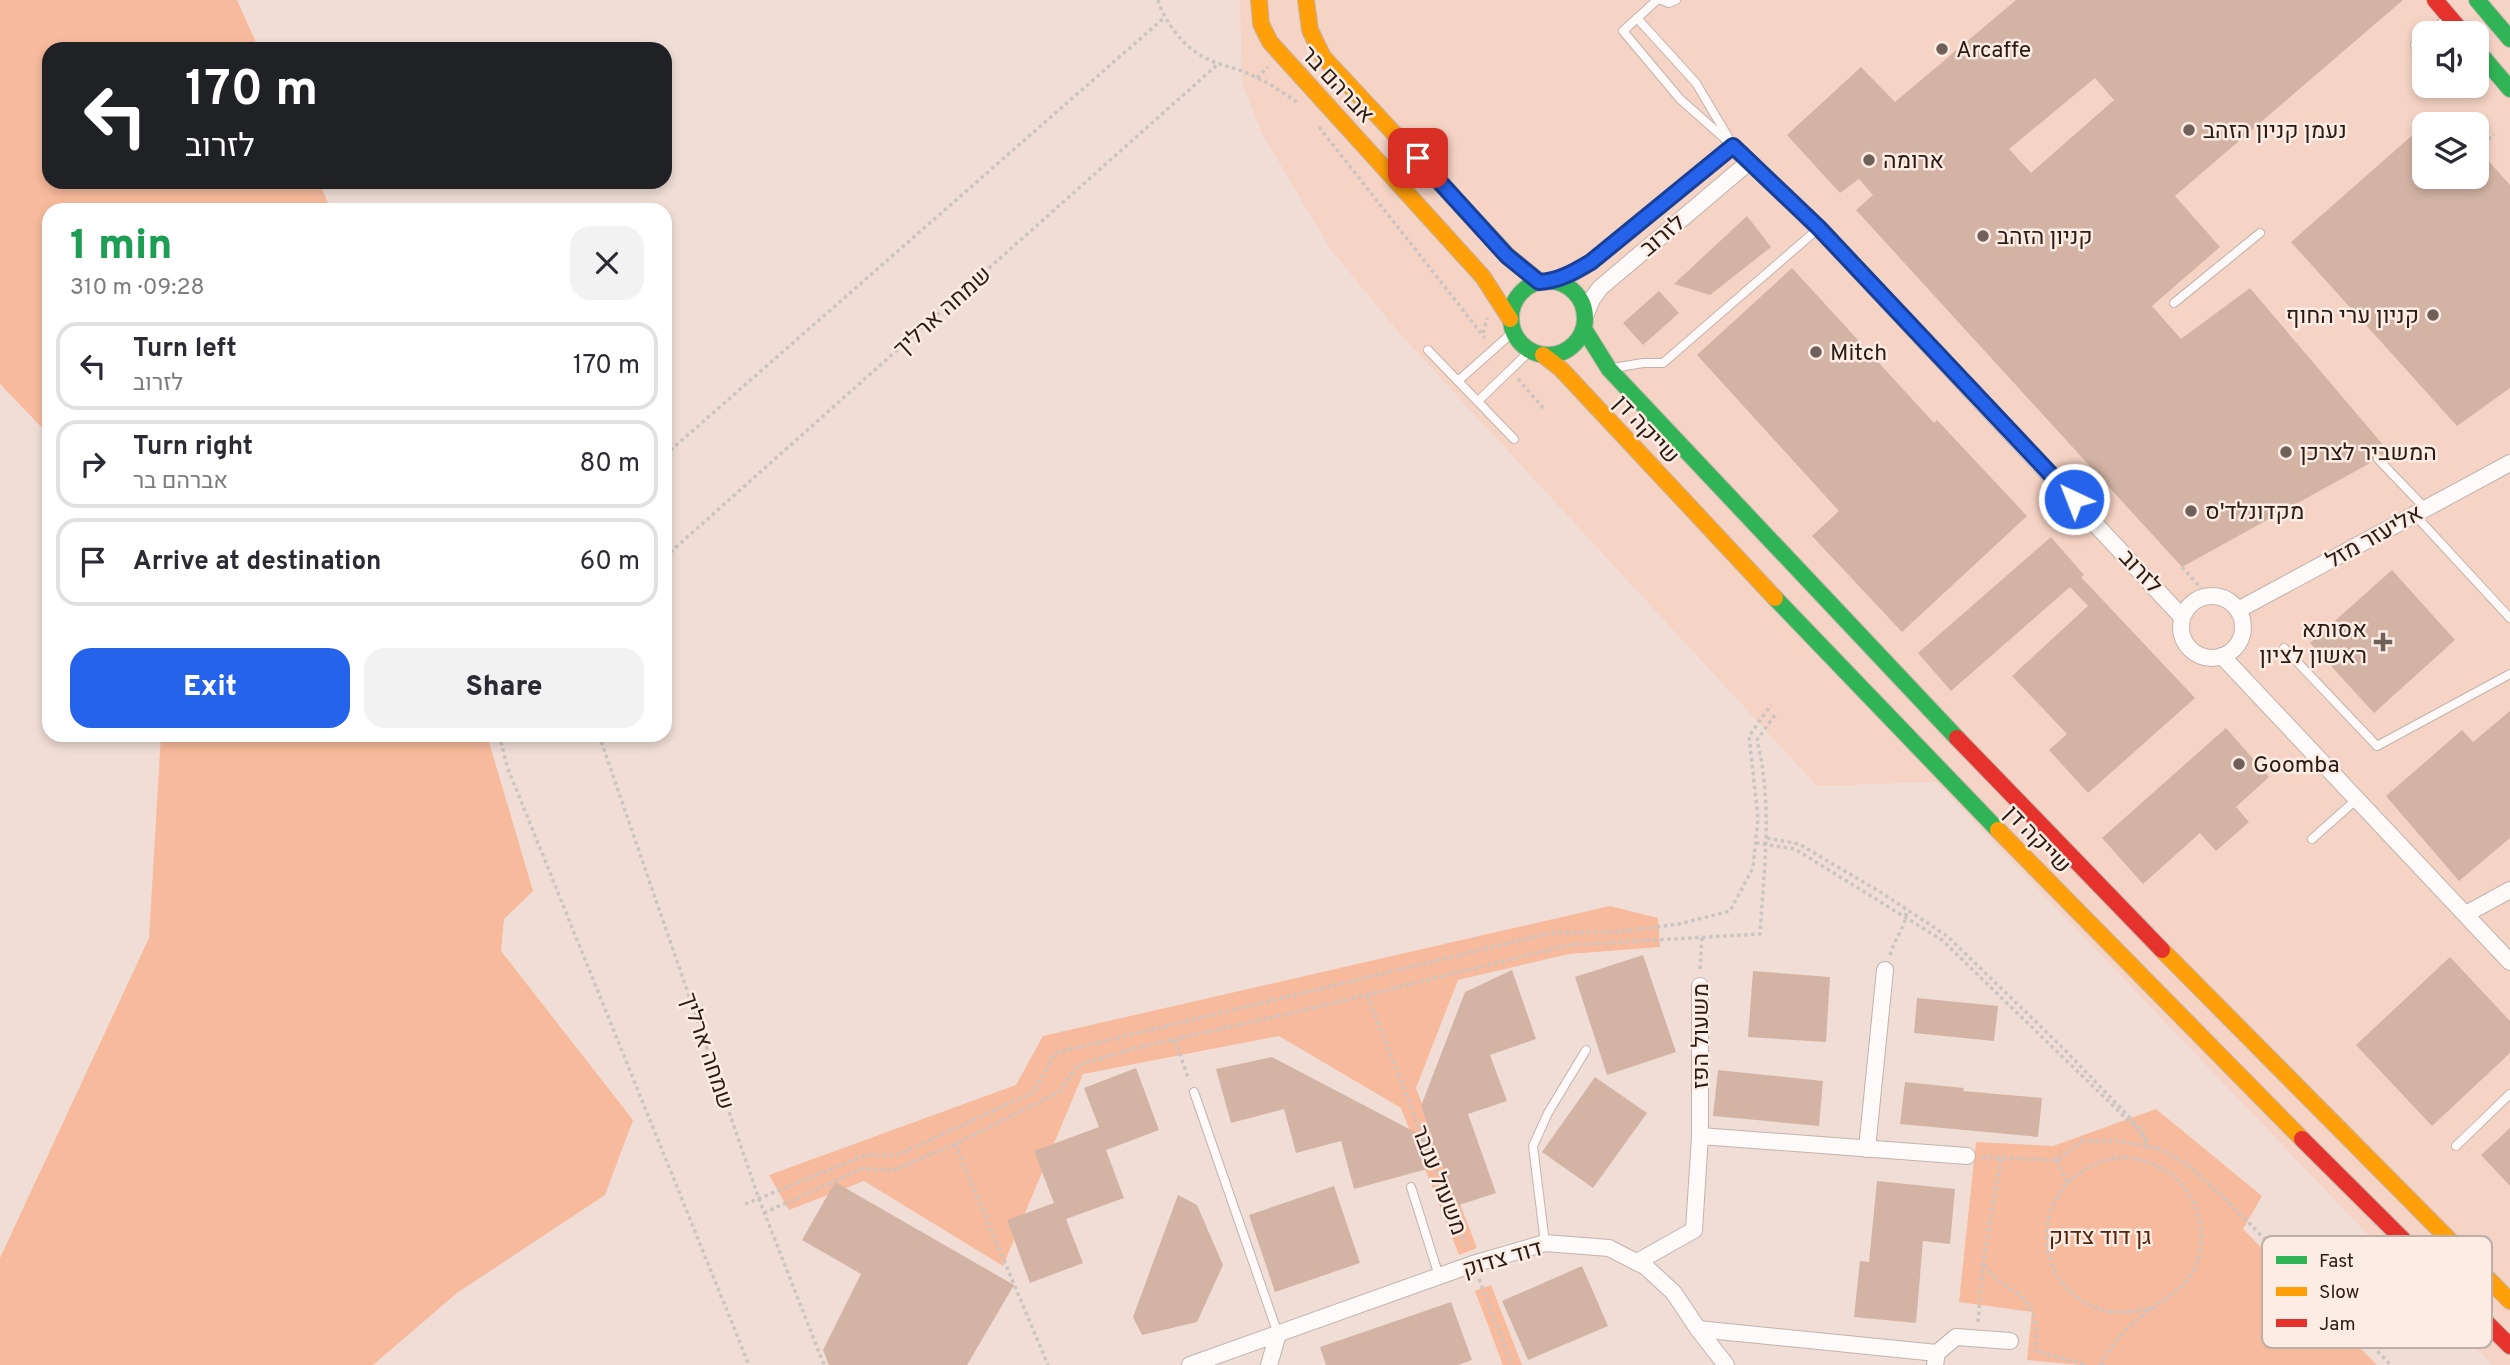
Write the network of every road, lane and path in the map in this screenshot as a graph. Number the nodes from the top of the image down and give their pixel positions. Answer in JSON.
{"nodes":[{"id":1,"x":1158,"y":0,"type":"edge"},
{"id":2,"x":1259,"y":0,"type":"edge"},
{"id":3,"x":1306,"y":0,"type":"edge"},
{"id":4,"x":1659,"y":0,"type":"edge"},
{"id":5,"x":1676,"y":0,"type":"edge"},
{"id":6,"x":2435,"y":0,"type":"edge"},
{"id":7,"x":2477,"y":0,"type":"edge"},
{"id":8,"x":1166,"y":17,"type":"junction"},
{"id":9,"x":2449,"y":17,"type":"junction"},
{"id":10,"x":1637,"y":18,"type":"junction"},
{"id":11,"x":2444,"y":21,"type":"edge"},
{"id":12,"x":2452,"y":21,"type":"edge"},
{"id":13,"x":2510,"y":39,"type":"edge"},
{"id":14,"x":1218,"y":64,"type":"junction"},
{"id":15,"x":2489,"y":64,"type":"edge"},
{"id":16,"x":2510,"y":89,"type":"edge"},
{"id":17,"x":1303,"y":108,"type":"dead end"},
{"id":18,"x":1311,"y":118,"type":"dead end"},
{"id":19,"x":2494,"y":134,"type":"dead end"},
{"id":20,"x":2489,"y":139,"type":"edge"},
{"id":21,"x":1733,"y":146,"type":"junction"},
{"id":22,"x":1749,"y":162,"type":"junction"},
{"id":23,"x":1819,"y":228,"type":"junction"},
{"id":24,"x":2260,"y":233,"type":"dead end"},
{"id":25,"x":1546,"y":281,"type":"junction"},
{"id":26,"x":2174,"y":303,"type":"dead end"},
{"id":27,"x":1584,"y":323,"type":"junction"},
{"id":28,"x":1512,"y":326,"type":"junction"},
{"id":29,"x":1483,"y":333,"type":"dead end"},
{"id":30,"x":1428,"y":350,"type":"dead end"},
{"id":31,"x":1536,"y":353,"type":"junction"},
{"id":32,"x":1609,"y":369,"type":"junction"},
{"id":33,"x":1458,"y":381,"type":"junction"},
{"id":34,"x":1478,"y":401,"type":"junction"},
{"id":35,"x":1514,"y":439,"type":"dead end"},
{"id":36,"x":672,"y":449,"type":"edge"},
{"id":37,"x":2378,"y":459,"type":"dead end"},
{"id":38,"x":2510,"y":463,"type":"edge"},
{"id":39,"x":2420,"y":511,"type":"junction"},
{"id":40,"x":672,"y":551,"type":"edge"},
{"id":41,"x":2182,"y":567,"type":"dead end"},
{"id":42,"x":2208,"y":596,"type":"junction"},
{"id":43,"x":2238,"y":610,"type":"junction"},
{"id":44,"x":2182,"y":617,"type":"junction"},
{"id":45,"x":2510,"y":618,"type":"edge"},
{"id":46,"x":2284,"y":648,"type":"dead end"},
{"id":47,"x":2222,"y":656,"type":"junction"},
{"id":48,"x":2510,"y":674,"type":"edge"},
{"id":49,"x":1771,"y":705,"type":"dead end"},
{"id":50,"x":1777,"y":712,"type":"dead end"},
{"id":51,"x":501,"y":742,"type":"edge"},
{"id":52,"x":601,"y":742,"type":"edge"},
{"id":53,"x":2357,"y":799,"type":"junction"},
{"id":54,"x":1766,"y":838,"type":"junction"},
{"id":55,"x":2312,"y":839,"type":"dead end"},
{"id":56,"x":1755,"y":843,"type":"junction"},
{"id":57,"x":1766,"y":845,"type":"junction"},
{"id":58,"x":2510,"y":890,"type":"edge"},
{"id":59,"x":1906,"y":909,"type":"junction"},
{"id":60,"x":2466,"y":914,"type":"junction"},
{"id":61,"x":1907,"y":918,"type":"junction"},
{"id":62,"x":1702,"y":937,"type":"junction"},
{"id":63,"x":2510,"y":962,"type":"edge"},
{"id":64,"x":1885,"y":970,"type":"joint"},
{"id":65,"x":1700,"y":986,"type":"joint"},
{"id":66,"x":1367,"y":995,"type":"junction"},
{"id":67,"x":1175,"y":1040,"type":"junction"},
{"id":68,"x":1586,"y":1050,"type":"dead end"},
{"id":69,"x":1194,"y":1092,"type":"joint"},
{"id":70,"x":2510,"y":1094,"type":"edge"},
{"id":71,"x":1700,"y":1136,"type":"junction"},
{"id":72,"x":955,"y":1144,"type":"junction"},
{"id":73,"x":2456,"y":1146,"type":"dead end"},
{"id":74,"x":2149,"y":1147,"type":"junction"},
{"id":75,"x":1867,"y":1149,"type":"junction"},
{"id":76,"x":1967,"y":1156,"type":"joint"},
{"id":77,"x":2001,"y":1158,"type":"junction"},
{"id":78,"x":2057,"y":1160,"type":"junction"},
{"id":79,"x":2067,"y":1182,"type":"junction"},
{"id":80,"x":1412,"y":1187,"type":"dead end"},
{"id":81,"x":759,"y":1199,"type":"junction"},
{"id":82,"x":745,"y":1204,"type":"dead end"},
{"id":83,"x":764,"y":1213,"type":"junction"},
{"id":84,"x":2262,"y":1236,"type":"edge"},
{"id":85,"x":2399,"y":1236,"type":"edge"},
{"id":86,"x":2445,"y":1236,"type":"edge"},
{"id":87,"x":1545,"y":1242,"type":"junction"},
{"id":88,"x":1637,"y":1262,"type":"junction"},
{"id":89,"x":1983,"y":1263,"type":"junction"},
{"id":90,"x":1473,"y":1264,"type":"junction"},
{"id":91,"x":1439,"y":1276,"type":"junction"},
{"id":92,"x":2492,"y":1283,"type":"edge"},
{"id":93,"x":2510,"y":1301,"type":"edge"},
{"id":94,"x":2152,"y":1308,"type":"junction"},
{"id":95,"x":2492,"y":1328,"type":"edge"},
{"id":96,"x":1698,"y":1329,"type":"junction"},
{"id":97,"x":1278,"y":1334,"type":"junction"},
{"id":98,"x":1977,"y":1337,"type":"junction"},
{"id":99,"x":2010,"y":1340,"type":"dead end"},
{"id":100,"x":2510,"y":1346,"type":"edge"},
{"id":101,"x":2374,"y":1348,"type":"edge"},
{"id":102,"x":1936,"y":1359,"type":"edge"},
{"id":103,"x":749,"y":1365,"type":"edge"},
{"id":104,"x":824,"y":1365,"type":"edge"},
{"id":105,"x":1048,"y":1365,"type":"edge"},
{"id":106,"x":1190,"y":1365,"type":"edge"},
{"id":107,"x":1269,"y":1365,"type":"edge"},
{"id":108,"x":1512,"y":1365,"type":"edge"},
{"id":109,"x":1726,"y":1365,"type":"edge"},
{"id":110,"x":2087,"y":1365,"type":"edge"},
{"id":111,"x":2101,"y":1365,"type":"edge"},
{"id":112,"x":2391,"y":1365,"type":"edge"}],
"edges":[{"from":1,"to":8,"type":"path"},
{"from":2,"to":28,"type":"street","name":"אברהם בר"},
{"from":3,"to":25,"type":"street","name":"אברהם בר"},
{"from":4,"to":5,"type":"lane"},
{"from":4,"to":10,"type":"lane"},
{"from":6,"to":9,"type":"street"},
{"from":7,"to":13,"type":"street"},
{"from":8,"to":14,"type":"path"},
{"from":8,"to":36,"type":"path"},
{"from":9,"to":11,"type":"lane"},
{"from":9,"to":12,"type":"street"},
{"from":10,"to":21,"type":"lane"},
{"from":10,"to":21,"type":"lane"},
{"from":14,"to":17,"type":"path"},
{"from":14,"to":40,"type":"path","name":"שמחה ארליך"},
{"from":15,"to":16,"type":"street"},
{"from":18,"to":29,"type":"path"},
{"from":19,"to":20,"type":"path"},
{"from":21,"to":22,"type":"street","name":"לזרוב"},
{"from":21,"to":25,"type":"street","name":"לזרוב"},
{"from":22,"to":23,"type":"street","name":"לזרוב"},
{"from":22,"to":27,"type":"street","name":"לזרוב"},
{"from":23,"to":32,"type":"lane"},
{"from":23,"to":44,"type":"street","name":"לזרוב"},
{"from":24,"to":26,"type":"lane"},
{"from":25,"to":27,"type":"street"},
{"from":25,"to":28,"type":"street"},
{"from":27,"to":31,"type":"street"},
{"from":27,"to":32,"type":"street","name":"שייקה דן"},
{"from":28,"to":31,"type":"street"},
{"from":28,"to":33,"type":"lane"},
{"from":30,"to":33,"type":"lane"},
{"from":31,"to":34,"type":"lane"},
{"from":31,"to":85,"type":"street","name":"שייקה דן"},
{"from":32,"to":86,"type":"street","name":"שייקה דן"},
{"from":33,"to":34,"type":"lane"},
{"from":34,"to":35,"type":"lane"},
{"from":37,"to":39,"type":"lane"},
{"from":38,"to":39,"type":"street","name":"אליעזר מזל"},
{"from":39,"to":43,"type":"street","name":"אליעזר מזל"},
{"from":39,"to":45,"type":"lane"},
{"from":41,"to":42,"type":"path"},
{"from":42,"to":43,"type":"street"},
{"from":42,"to":44,"type":"street"},
{"from":43,"to":47,"type":"street"},
{"from":44,"to":47,"type":"street"},
{"from":46,"to":48,"type":"lane"},
{"from":47,"to":53,"type":"street"},
{"from":49,"to":56,"type":"path"},
{"from":50,"to":54,"type":"path"},
{"from":51,"to":103,"type":"path"},
{"from":52,"to":81,"type":"path","name":"שמחה ארליך"},
{"from":53,"to":55,"type":"lane"},
{"from":53,"to":60,"type":"street"},
{"from":54,"to":57,"type":"path"},
{"from":54,"to":59,"type":"path"},
{"from":56,"to":57,"type":"path"},
{"from":56,"to":81,"type":"path"},
{"from":57,"to":61,"type":"path"},
{"from":57,"to":62,"type":"path"},
{"from":58,"to":60,"type":"street"},
{"from":59,"to":61,"type":"path"},
{"from":59,"to":74,"type":"path"},
{"from":60,"to":63,"type":"street"},
{"from":61,"to":64,"type":"path"},
{"from":61,"to":74,"type":"path"},
{"from":62,"to":65,"type":"path","name":"משעול הפז"},
{"from":62,"to":66,"type":"path"},
{"from":64,"to":75,"type":"street"},
{"from":65,"to":71,"type":"street","name":"משעול הפז"},
{"from":66,"to":67,"type":"path"},
{"from":66,"to":90,"type":"path","name":"משעול ענבר"},
{"from":67,"to":69,"type":"path"},
{"from":67,"to":72,"type":"path"},
{"from":68,"to":87,"type":"lane"},
{"from":69,"to":97,"type":"lane"},
{"from":70,"to":73,"type":"lane"},
{"from":71,"to":75,"type":"street"},
{"from":71,"to":88,"type":"street","name":"משעול הפז"},
{"from":72,"to":83,"type":"path"},
{"from":72,"to":105,"type":"path"},
{"from":74,"to":78,"type":"path"},
{"from":74,"to":84,"type":"path"},
{"from":75,"to":76,"type":"street"},
{"from":76,"to":77,"type":"path"},
{"from":77,"to":78,"type":"path"},
{"from":77,"to":89,"type":"path"},
{"from":78,"to":79,"type":"path"},
{"from":79,"to":94,"type":"path"},
{"from":79,"to":94,"type":"path"},
{"from":80,"to":91,"type":"lane"},
{"from":81,"to":82,"type":"path"},
{"from":81,"to":83,"type":"path","name":"שמחה ארליך"},
{"from":83,"to":104,"type":"path","name":"שמחה ארליך"},
{"from":87,"to":88,"type":"street","name":"דוד צדוק"},
{"from":87,"to":90,"type":"street","name":"דוד צדוק"},
{"from":88,"to":96,"type":"street","name":"דוד צדוק"},
{"from":89,"to":98,"type":"path"},
{"from":89,"to":110,"type":"path"},
{"from":90,"to":91,"type":"street","name":"דוד צדוק"},
{"from":90,"to":108,"type":"path","name":"משעול ענבר"},
{"from":91,"to":97,"type":"street","name":"דוד צדוק"},
{"from":92,"to":93,"type":"street","name":"שייקה דן"},
{"from":94,"to":111,"type":"path"},
{"from":95,"to":100,"type":"street","name":"שייקה דן"},
{"from":96,"to":102,"type":"street"},
{"from":96,"to":109,"type":"street","name":"דוד צדוק"},
{"from":97,"to":106,"type":"street","name":"דוד צדוק"},
{"from":97,"to":107,"type":"street"},
{"from":98,"to":99,"type":"street"},
{"from":98,"to":102,"type":"street"},
{"from":101,"to":112,"type":"path"}]}
